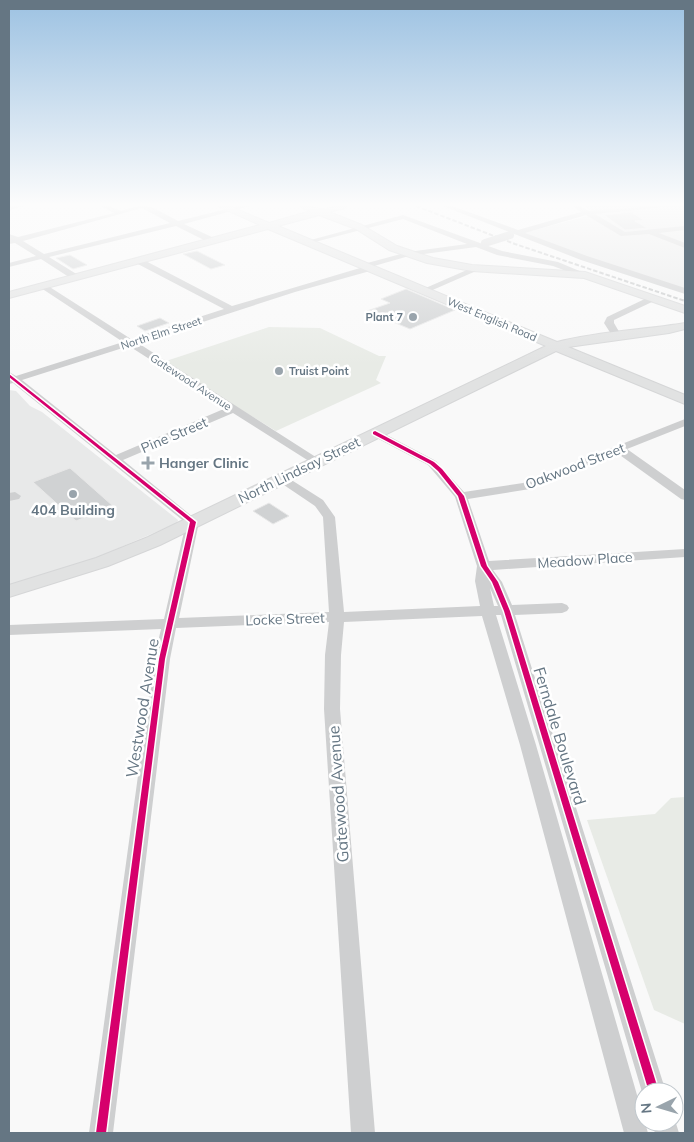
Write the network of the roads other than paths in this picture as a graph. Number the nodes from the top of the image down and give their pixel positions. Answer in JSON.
{"nodes":[{"id":1,"x":31,"y":259,"type":"edge"},
{"id":2,"x":44,"y":259,"type":"edge"},
{"id":3,"x":354,"y":259,"type":"edge"},
{"id":4,"x":391,"y":259,"type":"edge"},
{"id":5,"x":427,"y":259,"type":"edge"},
{"id":6,"x":522,"y":259,"type":"edge"},
{"id":7,"x":589,"y":259,"type":"edge"},
{"id":8,"x":137,"y":260,"type":"joint"},
{"id":9,"x":9,"y":265,"type":"edge"},
{"id":10,"x":370,"y":266,"type":"junction"},
{"id":11,"x":479,"y":268,"type":"junction"},
{"id":12,"x":556,"y":269,"type":"junction"},
{"id":13,"x":75,"y":277,"type":"junction"},
{"id":14,"x":42,"y":286,"type":"junction"},
{"id":15,"x":425,"y":290,"type":"junction"},
{"id":16,"x":685,"y":291,"type":"edge"},
{"id":17,"x":9,"y":295,"type":"edge"},
{"id":18,"x":651,"y":299,"type":"junction"},
{"id":19,"x":232,"y":310,"type":"junction"},
{"id":20,"x":685,"y":310,"type":"edge"},
{"id":21,"x":685,"y":326,"type":"edge"},
{"id":22,"x":616,"y":336,"type":"junction"},
{"id":23,"x":131,"y":342,"type":"junction"},
{"id":24,"x":556,"y":346,"type":"junction"},
{"id":25,"x":11,"y":378,"type":"edge"},
{"id":26,"x":685,"y":400,"type":"edge"},
{"id":27,"x":233,"y":409,"type":"junction"},
{"id":28,"x":685,"y":422,"type":"edge"},
{"id":29,"x":376,"y":433,"type":"junction"},
{"id":30,"x":619,"y":449,"type":"junction"},
{"id":31,"x":114,"y":460,"type":"junction"},
{"id":32,"x":316,"y":461,"type":"junction"},
{"id":33,"x":282,"y":478,"type":"junction"},
{"id":34,"x":461,"y":496,"type":"junction"},
{"id":35,"x":685,"y":496,"type":"edge"},
{"id":36,"x":193,"y":522,"type":"junction"},
{"id":37,"x":685,"y":553,"type":"edge"},
{"id":38,"x":484,"y":566,"type":"junction"},
{"id":39,"x":9,"y":591,"type":"edge"},
{"id":40,"x":562,"y":608,"type":"dead end"},
{"id":41,"x":498,"y":612,"type":"junction"},
{"id":42,"x":337,"y":617,"type":"junction"},
{"id":43,"x":170,"y":623,"type":"junction"},
{"id":44,"x":9,"y":630,"type":"edge"},
{"id":45,"x":651,"y":1082,"type":"edge"},
{"id":46,"x":100,"y":1133,"type":"edge"},
{"id":47,"x":363,"y":1133,"type":"edge"},
{"id":48,"x":636,"y":1133,"type":"edge"}],
"edges":[{"from":1,"to":9,"type":"street"},
{"from":2,"to":13,"type":"street"},
{"from":3,"to":10,"type":"main road","name":"West English Road"},
{"from":4,"to":10,"type":"street","name":"North Elm Street"},
{"from":5,"to":11,"type":"main road"},
{"from":6,"to":12,"type":"street"},
{"from":7,"to":16,"type":"street"},
{"from":8,"to":13,"type":"main road"},
{"from":8,"to":19,"type":"street"},
{"from":10,"to":15,"type":"main road","name":"West English Road"},
{"from":10,"to":19,"type":"street","name":"North Elm Street"},
{"from":11,"to":12,"type":"main road"},
{"from":11,"to":15,"type":"street"},
{"from":12,"to":18,"type":"main road"},
{"from":13,"to":14,"type":"main road"},
{"from":14,"to":17,"type":"main road"},
{"from":14,"to":23,"type":"street","name":"Gatewood Avenue"},
{"from":15,"to":24,"type":"main road","name":"West English Road"},
{"from":18,"to":20,"type":"main road"},
{"from":18,"to":22,"type":"street"},
{"from":19,"to":23,"type":"street","name":"North Elm Street"},
{"from":21,"to":22,"type":"main road","name":"North Lindsay Street"},
{"from":22,"to":24,"type":"main road","name":"North Lindsay Street"},
{"from":23,"to":25,"type":"street","name":"North Elm Street"},
{"from":23,"to":27,"type":"street","name":"Gatewood Avenue"},
{"from":24,"to":26,"type":"main road","name":"West English Road"},
{"from":24,"to":29,"type":"main road","name":"North Lindsay Street"},
{"from":25,"to":31,"type":"street"},
{"from":27,"to":31,"type":"street","name":"Pine Street"},
{"from":27,"to":32,"type":"street","name":"Gatewood Avenue"},
{"from":28,"to":30,"type":"street","name":"Oakwood Street"},
{"from":29,"to":32,"type":"main road","name":"North Lindsay Street"},
{"from":29,"to":34,"type":"street","name":"Ferndale Boulevard"},
{"from":30,"to":34,"type":"street","name":"Oakwood Street"},
{"from":30,"to":35,"type":"street"},
{"from":31,"to":36,"type":"street"},
{"from":32,"to":33,"type":"main road","name":"North Lindsay Street"},
{"from":33,"to":36,"type":"main road","name":"North Lindsay Street"},
{"from":33,"to":42,"type":"street","name":"Gatewood Avenue"},
{"from":34,"to":38,"type":"street","name":"Ferndale Boulevard"},
{"from":36,"to":39,"type":"main road","name":"North Lindsay Street"},
{"from":36,"to":43,"type":"street","name":"Westwood Avenue"},
{"from":37,"to":38,"type":"street","name":"Meadow Place"},
{"from":38,"to":41,"type":"street","name":"Ferndale Boulevard"},
{"from":40,"to":41,"type":"street","name":"Locke Street"},
{"from":41,"to":42,"type":"street","name":"Locke Street"},
{"from":41,"to":45,"type":"street","name":"Ferndale Boulevard"},
{"from":41,"to":48,"type":"street","name":"Ferndale Boulevard"},
{"from":42,"to":43,"type":"street","name":"Locke Street"},
{"from":42,"to":47,"type":"street","name":"Gatewood Avenue"},
{"from":43,"to":44,"type":"street","name":"Locke Street"},
{"from":43,"to":46,"type":"street","name":"Westwood Avenue"}]}
